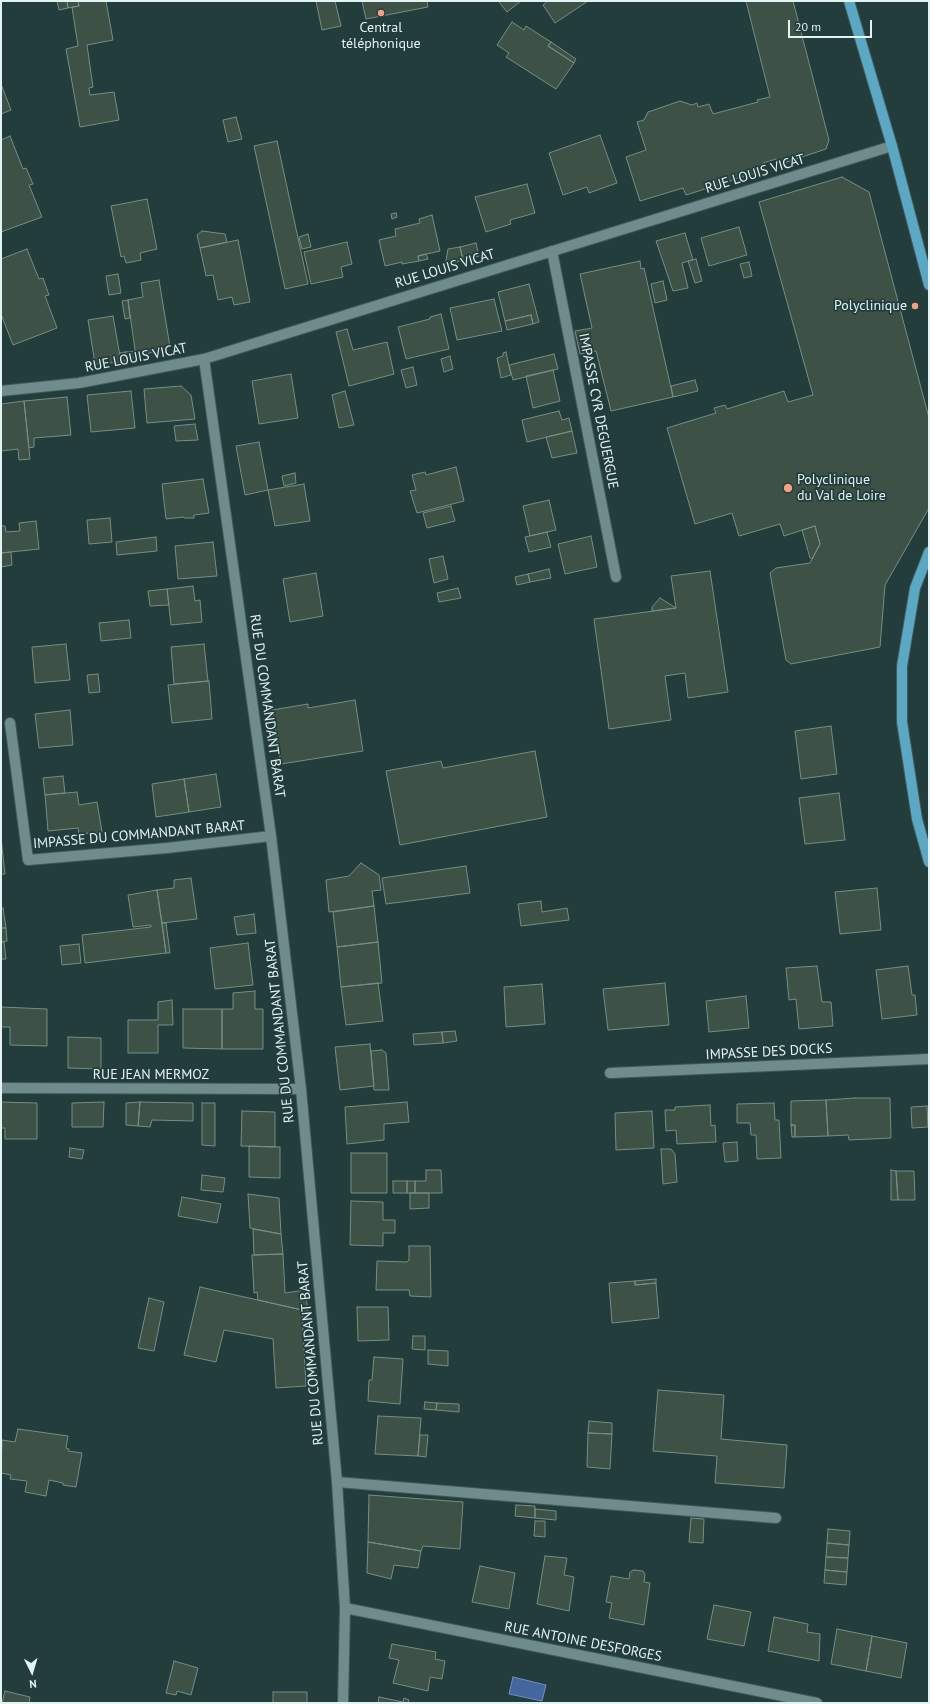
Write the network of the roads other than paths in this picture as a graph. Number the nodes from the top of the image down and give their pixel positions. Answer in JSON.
{"nodes":[{"id":1,"x":849,"y":1,"type":"edge"},
{"id":2,"x":892,"y":146,"type":"junction"},
{"id":3,"x":552,"y":251,"type":"junction"},
{"id":4,"x":929,"y":286,"type":"edge"},
{"id":5,"x":204,"y":359,"type":"junction"},
{"id":6,"x":1,"y":391,"type":"edge"},
{"id":7,"x":929,"y":552,"type":"edge"},
{"id":8,"x":616,"y":577,"type":"dead end"},
{"id":9,"x":10,"y":723,"type":"dead end"},
{"id":10,"x":271,"y":836,"type":"junction"},
{"id":11,"x":929,"y":862,"type":"edge"},
{"id":12,"x":929,"y":1059,"type":"edge"},
{"id":13,"x":610,"y":1073,"type":"dead end"},
{"id":14,"x":1,"y":1088,"type":"edge"},
{"id":15,"x":301,"y":1089,"type":"junction"},
{"id":16,"x":337,"y":1482,"type":"junction"},
{"id":17,"x":776,"y":1518,"type":"dead end"},
{"id":18,"x":345,"y":1608,"type":"junction"},
{"id":19,"x":343,"y":1703,"type":"edge"},
{"id":20,"x":817,"y":1703,"type":"edge"}],
"edges":[{"from":1,"to":2,"type":"main road"},
{"from":2,"to":3,"type":"street","name":"RUE LOUIS VICAT"},
{"from":2,"to":4,"type":"main road"},
{"from":3,"to":5,"type":"street","name":"RUE LOUIS VICAT"},
{"from":3,"to":8,"type":"street","name":"IMPASSE CYR DEGUERGUE"},
{"from":5,"to":6,"type":"street","name":"RUE LOUIS VICAT"},
{"from":5,"to":10,"type":"street","name":"RUE DU COMMANDANT BARAT"},
{"from":7,"to":11,"type":"main road"},
{"from":9,"to":10,"type":"street","name":"IMPASSE DU COMMANDANT BARAT"},
{"from":10,"to":15,"type":"street","name":"RUE DU COMMANDANT BARAT"},
{"from":12,"to":13,"type":"street","name":"IMPASSE DES DOCKS"},
{"from":14,"to":15,"type":"street","name":"RUE JEAN MERMOZ"},
{"from":15,"to":16,"type":"street","name":"RUE DU COMMANDANT BARAT"},
{"from":16,"to":17,"type":"street"},
{"from":16,"to":18,"type":"street","name":"RUE DU COMMANDANT BARAT"},
{"from":18,"to":19,"type":"street","name":"RUE DU COMMANDANT BARAT"},
{"from":18,"to":20,"type":"street","name":"RUE ANTOINE DESFORGES"}]}
